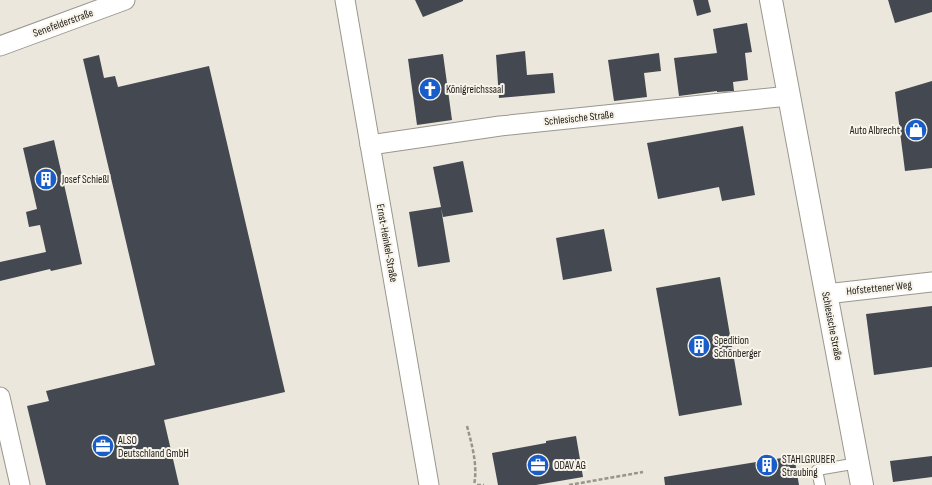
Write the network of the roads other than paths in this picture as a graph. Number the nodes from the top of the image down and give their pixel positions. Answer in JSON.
{"nodes":[{"id":1,"x":125,"y":0,"type":"edge"},
{"id":2,"x":345,"y":0,"type":"edge"},
{"id":3,"x":771,"y":0,"type":"edge"},
{"id":4,"x":0,"y":46,"type":"edge"},
{"id":5,"x":789,"y":96,"type":"junction"},
{"id":6,"x":370,"y":145,"type":"junction"},
{"id":7,"x":932,"y":282,"type":"edge"},
{"id":8,"x":826,"y":294,"type":"junction"},
{"id":9,"x":0,"y":397,"type":"edge"},
{"id":10,"x":858,"y":463,"type":"junction"},
{"id":11,"x":20,"y":485,"type":"edge"},
{"id":12,"x":429,"y":485,"type":"edge"},
{"id":13,"x":820,"y":485,"type":"edge"},
{"id":14,"x":862,"y":485,"type":"edge"}],
"edges":[{"from":1,"to":4,"type":"street","name":"Senefelderstraße"},
{"from":2,"to":6,"type":"street","name":"Ernst-Heinkel-Straße"},
{"from":3,"to":5,"type":"street","name":"Schlesische Straße"},
{"from":5,"to":6,"type":"street","name":"Schlesische Straße"},
{"from":5,"to":8,"type":"street","name":"Schlesische Straße"},
{"from":6,"to":12,"type":"street","name":"Ernst-Heinkel-Straße"},
{"from":7,"to":8,"type":"street","name":"Hofstettener Weg"},
{"from":8,"to":10,"type":"street","name":"Schlesische Straße"},
{"from":9,"to":11,"type":"street"},
{"from":10,"to":13,"type":"lane"},
{"from":10,"to":14,"type":"street","name":"Schlesische Straße"}]}
